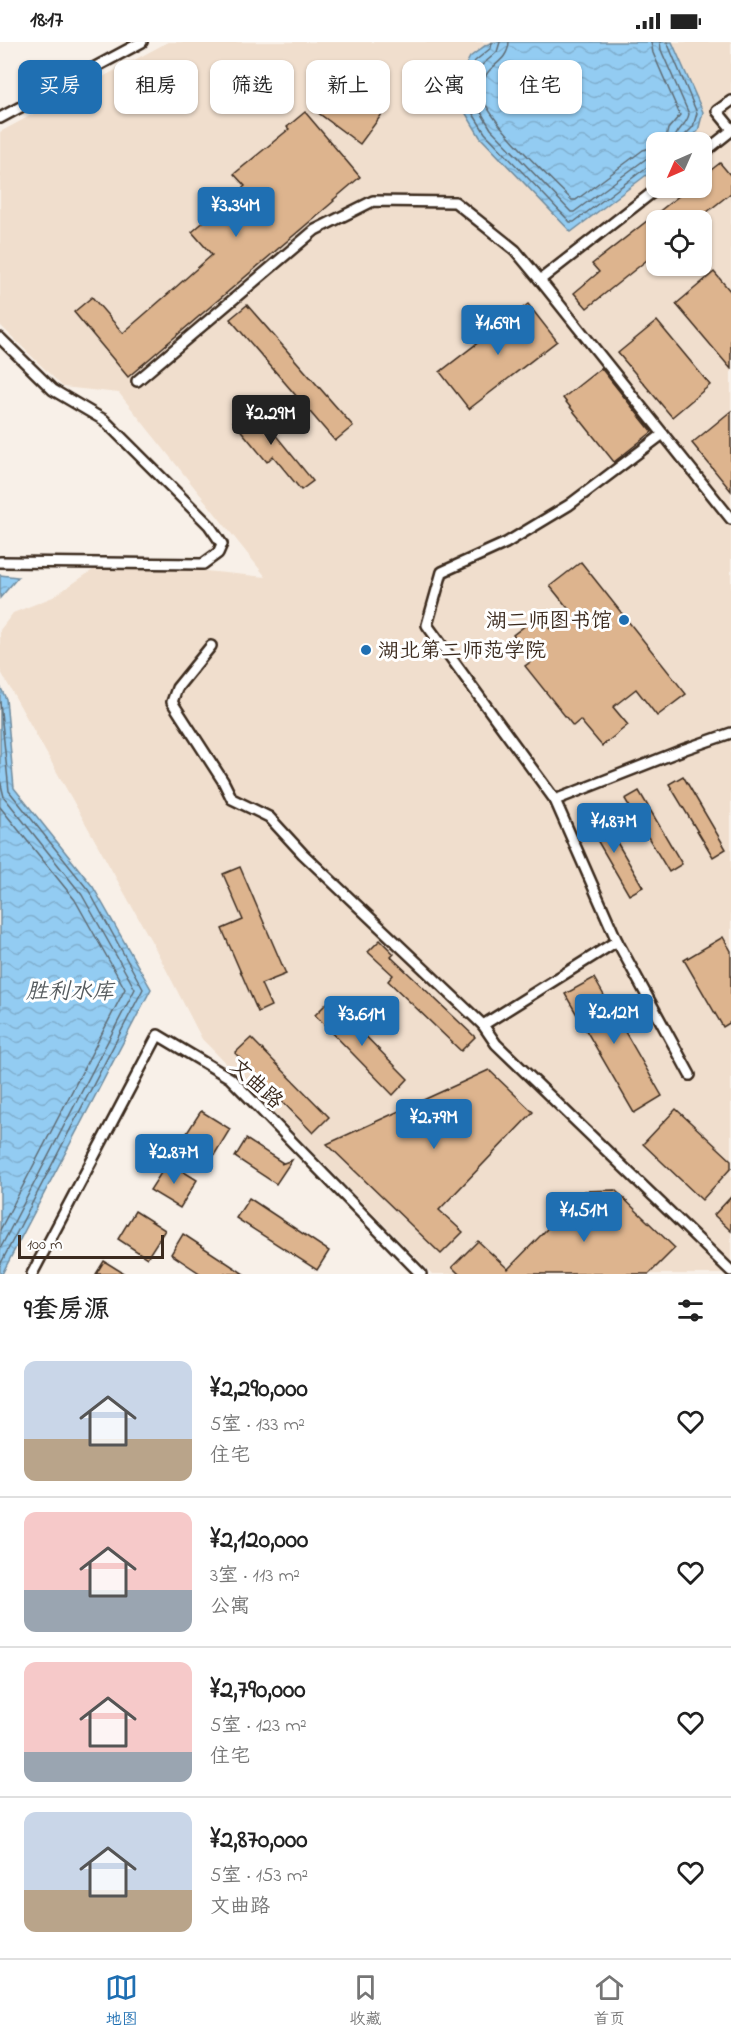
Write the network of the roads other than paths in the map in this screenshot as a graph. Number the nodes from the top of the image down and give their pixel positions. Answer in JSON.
{"nodes":[{"id":1,"x":142,"y":42,"type":"edge"},
{"id":2,"x":731,"y":101,"type":"edge"},
{"id":3,"x":0,"y":118,"type":"edge"},
{"id":4,"x":731,"y":129,"type":"edge"},
{"id":5,"x":712,"y":145,"type":"edge"},
{"id":6,"x":646,"y":197,"type":"edge"},
{"id":7,"x":540,"y":280,"type":"junction"},
{"id":8,"x":0,"y":338,"type":"edge"},
{"id":9,"x":137,"y":381,"type":"dead end"},
{"id":10,"x":663,"y":434,"type":"junction"},
{"id":11,"x":731,"y":519,"type":"edge"},
{"id":12,"x":0,"y":562,"type":"edge"},
{"id":13,"x":211,"y":646,"type":"dead end"},
{"id":14,"x":731,"y":733,"type":"edge"},
{"id":15,"x":555,"y":800,"type":"junction"},
{"id":16,"x":617,"y":940,"type":"junction"},
{"id":17,"x":483,"y":1025,"type":"junction"},
{"id":18,"x":690,"y":1075,"type":"dead end"},
{"id":19,"x":731,"y":1271,"type":"edge"},
{"id":20,"x":32,"y":1274,"type":"edge"},
{"id":21,"x":421,"y":1274,"type":"edge"}],
"edges":[{"from":1,"to":3,"type":"street"},
{"from":2,"to":4,"type":"street"},
{"from":4,"to":5,"type":"street"},
{"from":6,"to":7,"type":"street"},
{"from":7,"to":9,"type":"street"},
{"from":7,"to":10,"type":"street"},
{"from":8,"to":12,"type":"street"},
{"from":10,"to":11,"type":"street"},
{"from":10,"to":15,"type":"street"},
{"from":13,"to":17,"type":"street"},
{"from":14,"to":15,"type":"street"},
{"from":15,"to":16,"type":"street"},
{"from":16,"to":17,"type":"street"},
{"from":16,"to":18,"type":"street"},
{"from":17,"to":19,"type":"street"},
{"from":20,"to":21,"type":"street","name":"文曲路"}]}
